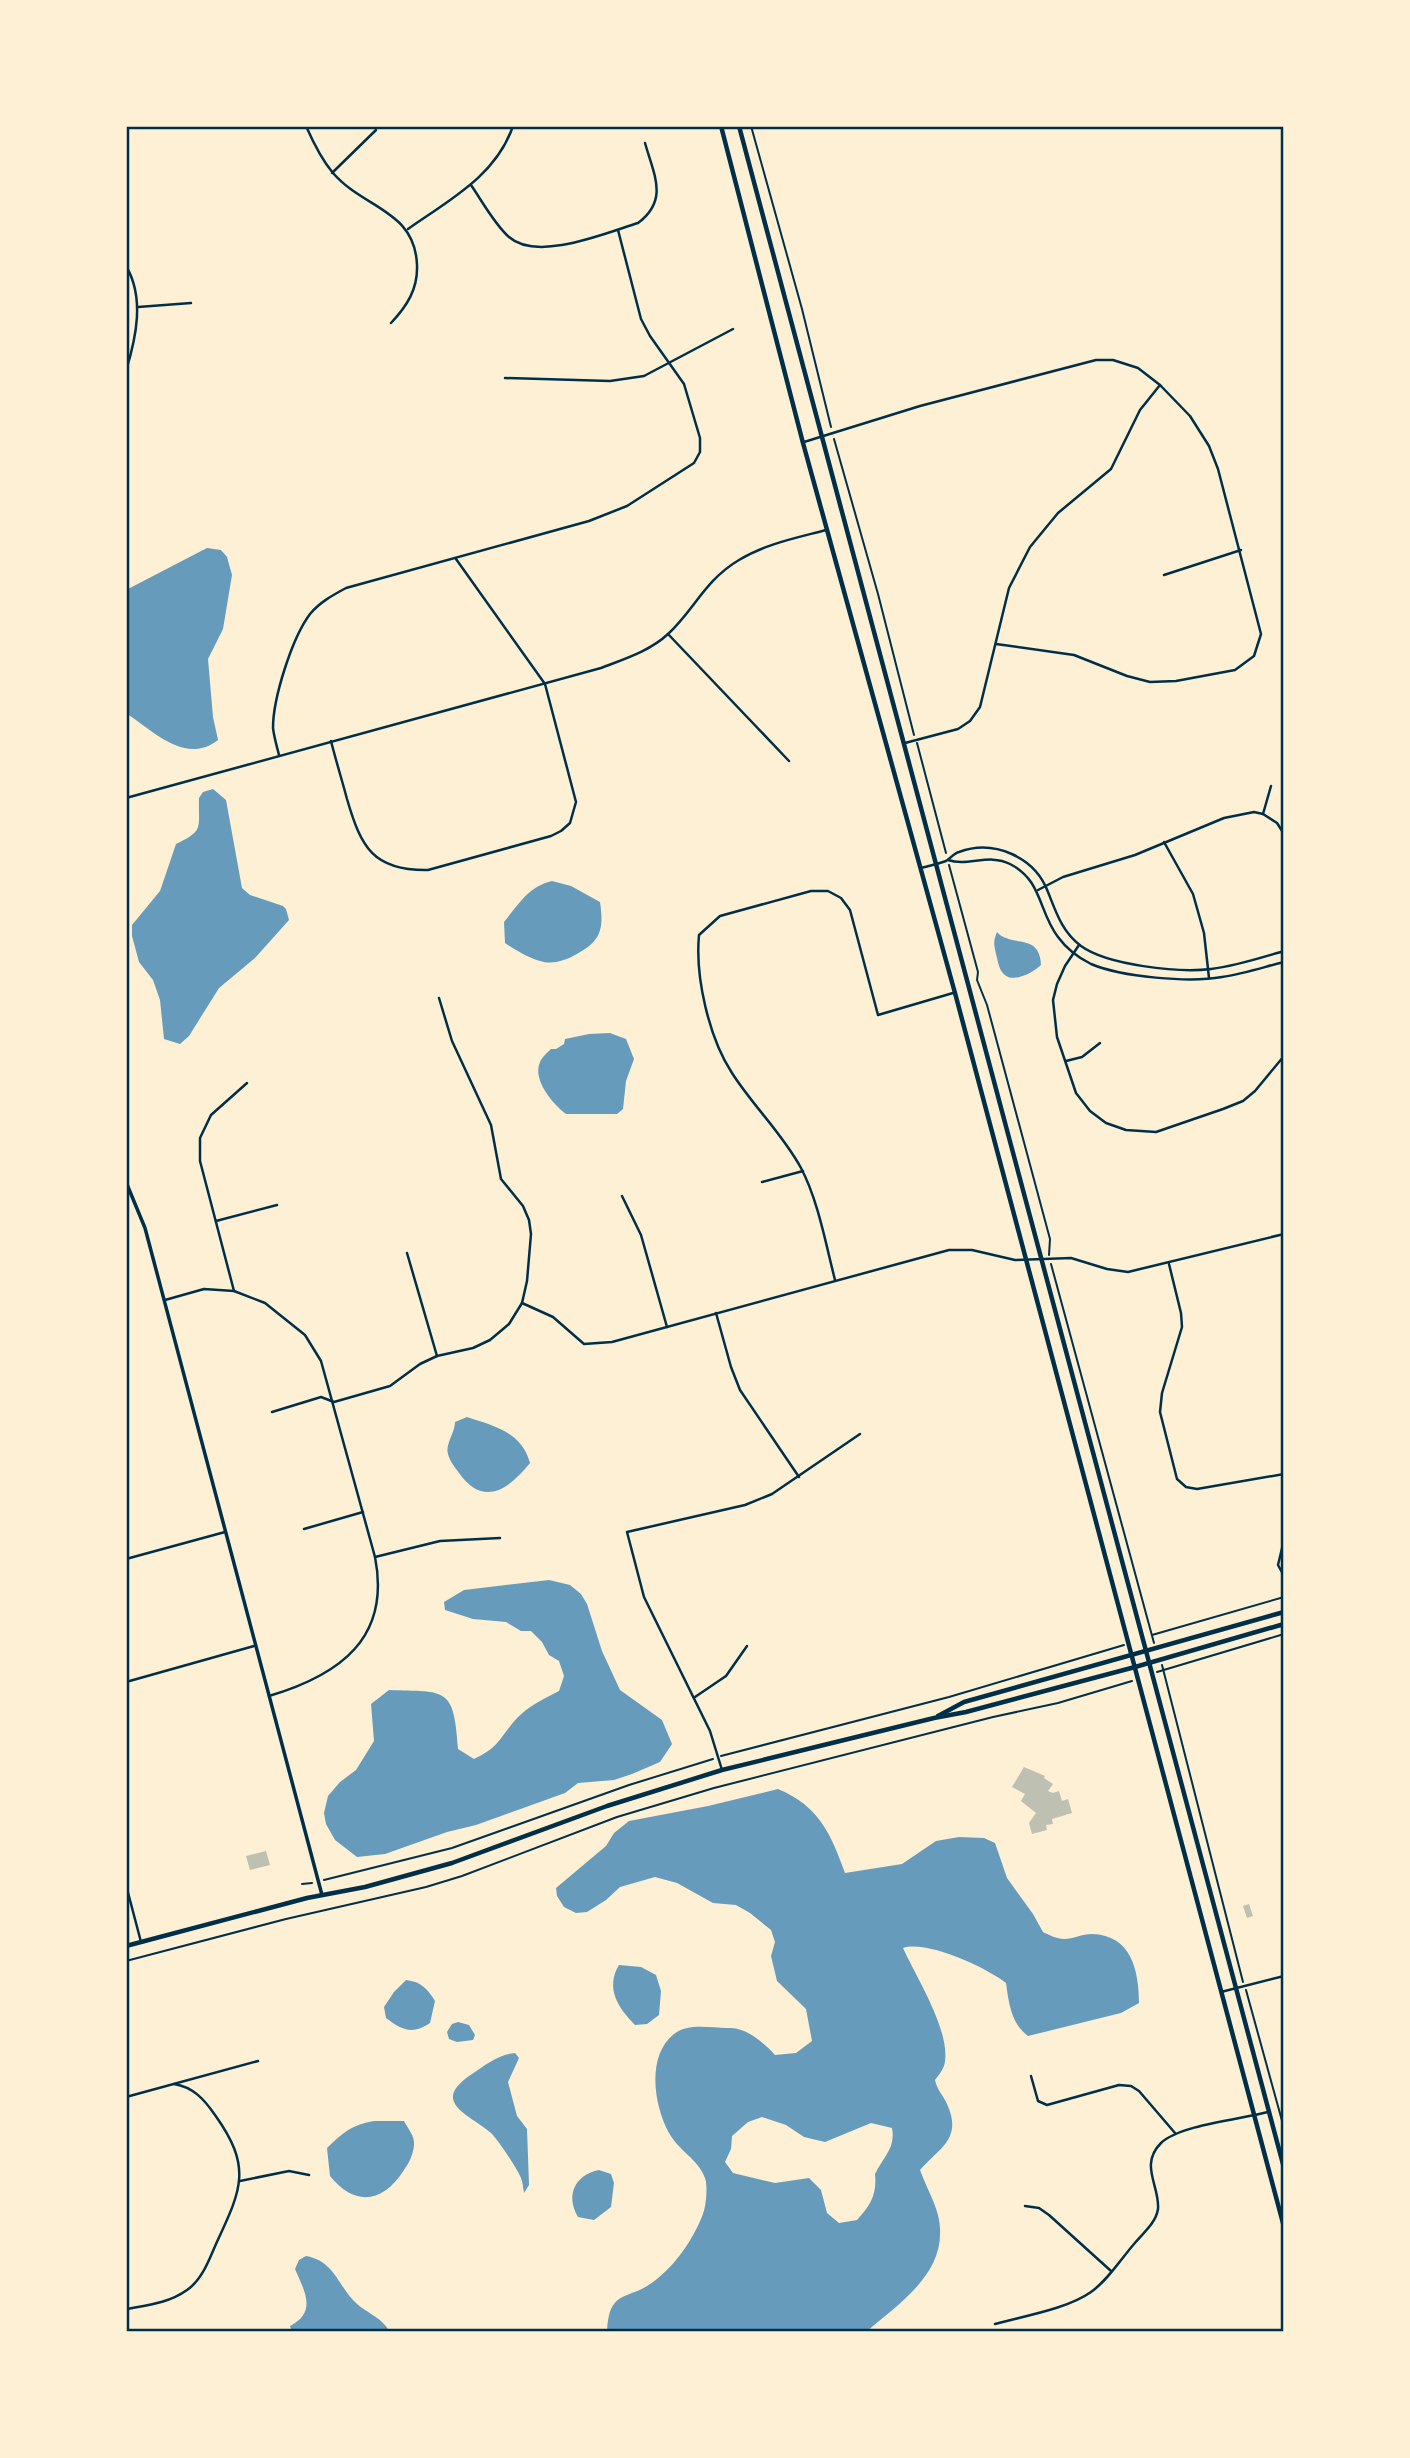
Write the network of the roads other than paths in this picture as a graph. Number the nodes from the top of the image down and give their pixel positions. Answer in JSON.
{"nodes":[{"id":1,"x":306,"y":126,"type":"edge"},
{"id":2,"x":513,"y":126,"type":"edge"},
{"id":3,"x":721,"y":126,"type":"edge"},
{"id":4,"x":739,"y":126,"type":"edge"},
{"id":5,"x":376,"y":130,"type":"dead end"},
{"id":6,"x":645,"y":143,"type":"dead end"},
{"id":7,"x":332,"y":173,"type":"junction"},
{"id":8,"x":471,"y":185,"type":"junction"},
{"id":9,"x":407,"y":230,"type":"junction"},
{"id":10,"x":618,"y":230,"type":"junction"},
{"id":11,"x":126,"y":266,"type":"edge"},
{"id":12,"x":191,"y":303,"type":"dead end"},
{"id":13,"x":138,"y":307,"type":"junction"},
{"id":14,"x":391,"y":323,"type":"dead end"},
{"id":15,"x":733,"y":329,"type":"dead end"},
{"id":16,"x":669,"y":362,"type":"junction"},
{"id":17,"x":126,"y":370,"type":"edge"},
{"id":18,"x":505,"y":378,"type":"dead end"},
{"id":19,"x":1160,"y":385,"type":"junction"},
{"id":20,"x":823,"y":436,"type":"junction"},
{"id":21,"x":803,"y":443,"type":"junction"},
{"id":22,"x":828,"y":530,"type":"junction"},
{"id":23,"x":1241,"y":550,"type":"junction"},
{"id":24,"x":456,"y":559,"type":"junction"},
{"id":25,"x":1164,"y":575,"type":"dead end"},
{"id":26,"x":668,"y":634,"type":"junction"},
{"id":27,"x":996,"y":644,"type":"junction"},
{"id":28,"x":545,"y":684,"type":"junction"},
{"id":29,"x":331,"y":741,"type":"junction"},
{"id":30,"x":904,"y":743,"type":"junction"},
{"id":31,"x":279,"y":755,"type":"junction"},
{"id":32,"x":789,"y":761,"type":"dead end"},
{"id":33,"x":1271,"y":786,"type":"dead end"},
{"id":34,"x":126,"y":798,"type":"edge"},
{"id":35,"x":1263,"y":814,"type":"junction"},
{"id":36,"x":1284,"y":834,"type":"edge"},
{"id":37,"x":1164,"y":842,"type":"junction"},
{"id":38,"x":948,"y":860,"type":"junction"},
{"id":39,"x":937,"y":863,"type":"junction"},
{"id":40,"x":920,"y":868,"type":"junction"},
{"id":41,"x":1046,"y":886,"type":"junction"},
{"id":42,"x":1038,"y":890,"type":"junction"},
{"id":43,"x":1079,"y":945,"type":"junction"},
{"id":44,"x":1284,"y":951,"type":"edge"},
{"id":45,"x":1074,"y":953,"type":"junction"},
{"id":46,"x":1284,"y":961,"type":"edge"},
{"id":47,"x":1208,"y":970,"type":"junction"},
{"id":48,"x":1209,"y":978,"type":"junction"},
{"id":49,"x":955,"y":993,"type":"junction"},
{"id":50,"x":439,"y":998,"type":"dead end"},
{"id":51,"x":1100,"y":1043,"type":"dead end"},
{"id":52,"x":1284,"y":1056,"type":"edge"},
{"id":53,"x":1066,"y":1061,"type":"junction"},
{"id":54,"x":247,"y":1083,"type":"dead end"},
{"id":55,"x":803,"y":1171,"type":"junction"},
{"id":56,"x":126,"y":1182,"type":"edge"},
{"id":57,"x":762,"y":1182,"type":"dead end"},
{"id":58,"x":622,"y":1196,"type":"dead end"},
{"id":59,"x":278,"y":1205,"type":"dead end"},
{"id":60,"x":216,"y":1221,"type":"junction"},
{"id":61,"x":1284,"y":1234,"type":"edge"},
{"id":62,"x":407,"y":1253,"type":"dead end"},
{"id":63,"x":1025,"y":1259,"type":"junction"},
{"id":64,"x":1041,"y":1259,"type":"junction"},
{"id":65,"x":1169,"y":1263,"type":"junction"},
{"id":66,"x":835,"y":1280,"type":"junction"},
{"id":67,"x":234,"y":1291,"type":"junction"},
{"id":68,"x":165,"y":1300,"type":"junction"},
{"id":69,"x":522,"y":1303,"type":"junction"},
{"id":70,"x":716,"y":1313,"type":"junction"},
{"id":71,"x":667,"y":1327,"type":"junction"},
{"id":72,"x":437,"y":1356,"type":"junction"},
{"id":73,"x":1284,"y":1394,"type":"edge"},
{"id":74,"x":334,"y":1402,"type":"junction"},
{"id":75,"x":1284,"y":1408,"type":"edge"},
{"id":76,"x":272,"y":1412,"type":"dead end"},
{"id":77,"x":860,"y":1434,"type":"dead end"},
{"id":78,"x":1284,"y":1474,"type":"edge"},
{"id":79,"x":799,"y":1476,"type":"junction"},
{"id":80,"x":363,"y":1512,"type":"junction"},
{"id":81,"x":303,"y":1529,"type":"dead end"},
{"id":82,"x":225,"y":1532,"type":"junction"},
{"id":83,"x":500,"y":1538,"type":"dead end"},
{"id":84,"x":1284,"y":1540,"type":"edge"},
{"id":85,"x":375,"y":1557,"type":"junction"},
{"id":86,"x":126,"y":1559,"type":"edge"},
{"id":87,"x":1284,"y":1576,"type":"edge"},
{"id":88,"x":1284,"y":1612,"type":"edge"},
{"id":89,"x":1284,"y":1624,"type":"edge"},
{"id":90,"x":256,"y":1646,"type":"junction"},
{"id":91,"x":747,"y":1646,"type":"dead end"},
{"id":92,"x":1145,"y":1650,"type":"junction"},
{"id":93,"x":1131,"y":1655,"type":"junction"},
{"id":94,"x":1149,"y":1662,"type":"junction"},
{"id":95,"x":1135,"y":1667,"type":"junction"},
{"id":96,"x":126,"y":1682,"type":"edge"},
{"id":97,"x":269,"y":1696,"type":"junction"},
{"id":98,"x":695,"y":1697,"type":"junction"},
{"id":99,"x":934,"y":1718,"type":"junction"},
{"id":100,"x":722,"y":1770,"type":"junction"},
{"id":101,"x":126,"y":1885,"type":"edge"},
{"id":102,"x":322,"y":1895,"type":"junction"},
{"id":103,"x":141,"y":1942,"type":"junction"},
{"id":104,"x":126,"y":1946,"type":"edge"},
{"id":105,"x":1284,"y":1976,"type":"edge"},
{"id":106,"x":1236,"y":1989,"type":"junction"},
{"id":107,"x":1221,"y":1992,"type":"junction"},
{"id":108,"x":258,"y":2061,"type":"dead end"},
{"id":109,"x":1031,"y":2076,"type":"dead end"},
{"id":110,"x":173,"y":2084,"type":"junction"},
{"id":111,"x":126,"y":2097,"type":"edge"},
{"id":112,"x":1269,"y":2112,"type":"junction"},
{"id":113,"x":1254,"y":2116,"type":"junction"},
{"id":114,"x":1175,"y":2133,"type":"junction"},
{"id":115,"x":1284,"y":2168,"type":"edge"},
{"id":116,"x":309,"y":2175,"type":"dead end"},
{"id":117,"x":240,"y":2181,"type":"junction"},
{"id":118,"x":1024,"y":2206,"type":"dead end"},
{"id":119,"x":1284,"y":2227,"type":"edge"},
{"id":120,"x":1111,"y":2271,"type":"junction"},
{"id":121,"x":126,"y":2309,"type":"edge"},
{"id":122,"x":995,"y":2324,"type":"dead end"}],
"edges":[{"from":1,"to":7,"type":"street"},
{"from":2,"to":8,"type":"street"},
{"from":3,"to":21,"type":"main road"},
{"from":4,"to":20,"type":"main road"},
{"from":5,"to":7,"type":"street"},
{"from":6,"to":10,"type":"street"},
{"from":7,"to":9,"type":"street"},
{"from":8,"to":9,"type":"street"},
{"from":8,"to":10,"type":"street"},
{"from":9,"to":14,"type":"street"},
{"from":10,"to":16,"type":"street"},
{"from":11,"to":13,"type":"street"},
{"from":12,"to":13,"type":"street"},
{"from":13,"to":17,"type":"street"},
{"from":15,"to":16,"type":"street"},
{"from":16,"to":18,"type":"street"},
{"from":16,"to":24,"type":"street"},
{"from":19,"to":20,"type":"street"},
{"from":19,"to":23,"type":"street"},
{"from":19,"to":27,"type":"street"},
{"from":20,"to":21,"type":"street"},
{"from":20,"to":30,"type":"main road"},
{"from":21,"to":22,"type":"main road"},
{"from":22,"to":26,"type":"street"},
{"from":22,"to":40,"type":"main road"},
{"from":23,"to":25,"type":"street"},
{"from":23,"to":27,"type":"street"},
{"from":24,"to":28,"type":"street"},
{"from":24,"to":31,"type":"street"},
{"from":26,"to":28,"type":"street"},
{"from":26,"to":32,"type":"street"},
{"from":27,"to":30,"type":"street"},
{"from":28,"to":29,"type":"street"},
{"from":28,"to":29,"type":"street"},
{"from":29,"to":31,"type":"street"},
{"from":30,"to":39,"type":"main road"},
{"from":31,"to":34,"type":"street"},
{"from":33,"to":35,"type":"street"},
{"from":35,"to":36,"type":"street"},
{"from":35,"to":37,"type":"street"},
{"from":37,"to":41,"type":"street"},
{"from":37,"to":47,"type":"street"},
{"from":38,"to":39,"type":"street"},
{"from":38,"to":41,"type":"street"},
{"from":38,"to":42,"type":"street"},
{"from":39,"to":40,"type":"street"},
{"from":39,"to":64,"type":"main road"},
{"from":40,"to":49,"type":"main road"},
{"from":41,"to":42,"type":"street"},
{"from":41,"to":43,"type":"street"},
{"from":42,"to":45,"type":"street"},
{"from":43,"to":45,"type":"street"},
{"from":43,"to":47,"type":"street"},
{"from":44,"to":47,"type":"street"},
{"from":45,"to":48,"type":"street"},
{"from":45,"to":53,"type":"street"},
{"from":46,"to":48,"type":"street"},
{"from":47,"to":48,"type":"street"},
{"from":49,"to":55,"type":"street"},
{"from":49,"to":63,"type":"main road"},
{"from":50,"to":69,"type":"street"},
{"from":51,"to":53,"type":"street"},
{"from":52,"to":53,"type":"street"},
{"from":54,"to":60,"type":"street"},
{"from":55,"to":57,"type":"street"},
{"from":55,"to":66,"type":"street"},
{"from":56,"to":68,"type":"street"},
{"from":58,"to":71,"type":"street"},
{"from":59,"to":60,"type":"street"},
{"from":60,"to":67,"type":"street"},
{"from":61,"to":65,"type":"street"},
{"from":62,"to":72,"type":"street"},
{"from":63,"to":64,"type":"street"},
{"from":63,"to":66,"type":"street"},
{"from":63,"to":93,"type":"main road"},
{"from":64,"to":65,"type":"street"},
{"from":64,"to":92,"type":"main road"},
{"from":65,"to":78,"type":"street"},
{"from":66,"to":70,"type":"street"},
{"from":67,"to":68,"type":"street"},
{"from":67,"to":74,"type":"street"},
{"from":68,"to":82,"type":"street"},
{"from":69,"to":71,"type":"street"},
{"from":69,"to":72,"type":"street"},
{"from":70,"to":71,"type":"street"},
{"from":70,"to":79,"type":"street"},
{"from":72,"to":74,"type":"street"},
{"from":73,"to":75,"type":"street"},
{"from":74,"to":76,"type":"street"},
{"from":74,"to":80,"type":"street"},
{"from":77,"to":79,"type":"street"},
{"from":79,"to":98,"type":"street"},
{"from":80,"to":81,"type":"street"},
{"from":80,"to":85,"type":"street"},
{"from":82,"to":86,"type":"street"},
{"from":82,"to":90,"type":"street"},
{"from":83,"to":85,"type":"street"},
{"from":84,"to":87,"type":"street"},
{"from":85,"to":97,"type":"street"},
{"from":88,"to":92,"type":"main road"},
{"from":89,"to":94,"type":"main road"},
{"from":90,"to":96,"type":"street"},
{"from":90,"to":97,"type":"street"},
{"from":91,"to":98,"type":"street"},
{"from":92,"to":93,"type":"main road"},
{"from":92,"to":94,"type":"main road"},
{"from":93,"to":95,"type":"main road"},
{"from":93,"to":99,"type":"main road"},
{"from":94,"to":95,"type":"main road"},
{"from":94,"to":106,"type":"main road"},
{"from":95,"to":99,"type":"main road"},
{"from":95,"to":107,"type":"main road"},
{"from":97,"to":102,"type":"street"},
{"from":98,"to":100,"type":"street"},
{"from":99,"to":100,"type":"main road"},
{"from":100,"to":102,"type":"main road"},
{"from":101,"to":103,"type":"street"},
{"from":102,"to":103,"type":"main road"},
{"from":103,"to":104,"type":"main road"},
{"from":105,"to":106,"type":"street"},
{"from":106,"to":107,"type":"street"},
{"from":106,"to":112,"type":"main road"},
{"from":107,"to":113,"type":"main road"},
{"from":108,"to":110,"type":"street"},
{"from":109,"to":114,"type":"street"},
{"from":110,"to":111,"type":"street"},
{"from":110,"to":117,"type":"street"},
{"from":112,"to":113,"type":"street"},
{"from":112,"to":115,"type":"main road"},
{"from":113,"to":114,"type":"street"},
{"from":113,"to":119,"type":"main road"},
{"from":114,"to":120,"type":"street"},
{"from":116,"to":117,"type":"street"},
{"from":117,"to":121,"type":"street"},
{"from":118,"to":120,"type":"street"},
{"from":120,"to":122,"type":"street"}]}
